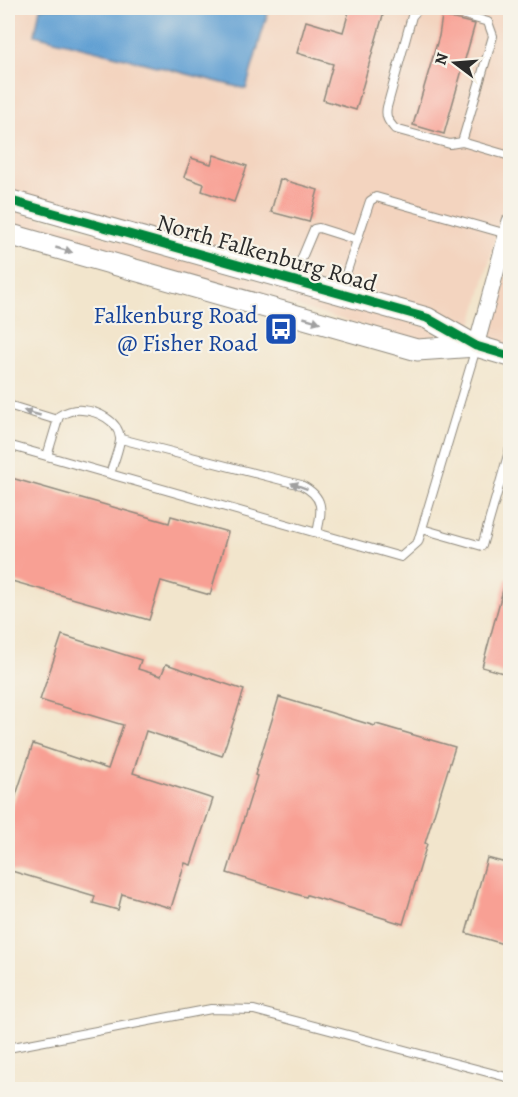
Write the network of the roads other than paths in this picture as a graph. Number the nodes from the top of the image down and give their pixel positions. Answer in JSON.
{"nodes":[{"id":1,"x":419,"y":8,"type":"edge"},
{"id":2,"x":441,"y":8,"type":"edge"},
{"id":3,"x":462,"y":142,"type":"junction"},
{"id":4,"x":510,"y":156,"type":"edge"},
{"id":5,"x":8,"y":200,"type":"edge"},
{"id":6,"x":8,"y":234,"type":"edge"},
{"id":7,"x":508,"y":235,"type":"edge"},
{"id":8,"x":357,"y":240,"type":"junction"},
{"id":9,"x":292,"y":280,"type":"junction"},
{"id":10,"x":339,"y":294,"type":"junction"},
{"id":11,"x":476,"y":346,"type":"junction"},
{"id":12,"x":510,"y":356,"type":"edge"},
{"id":13,"x":8,"y":405,"type":"edge"},
{"id":14,"x":57,"y":420,"type":"junction"},
{"id":15,"x":121,"y":439,"type":"junction"},
{"id":16,"x":8,"y":445,"type":"edge"},
{"id":17,"x":510,"y":448,"type":"edge"},
{"id":18,"x":47,"y":456,"type":"junction"},
{"id":19,"x":110,"y":474,"type":"junction"},
{"id":20,"x":422,"y":529,"type":"junction"},
{"id":21,"x":317,"y":533,"type":"junction"},
{"id":22,"x":8,"y":1048,"type":"edge"},
{"id":23,"x":510,"y":1078,"type":"edge"}],
"edges":[{"from":1,"to":3,"type":"lane"},
{"from":2,"to":3,"type":"lane"},
{"from":3,"to":4,"type":"lane"},
{"from":5,"to":9,"type":"street","name":"North Falkenburg Road"},
{"from":6,"to":11,"type":"street","name":"North Falkenburg Road","one_way":true},
{"from":7,"to":8,"type":"lane"},
{"from":7,"to":11,"type":"street"},
{"from":8,"to":9,"type":"lane"},
{"from":8,"to":10,"type":"lane"},
{"from":9,"to":10,"type":"street","name":"North Falkenburg Road"},
{"from":10,"to":11,"type":"street","name":"North Falkenburg Road"},
{"from":11,"to":12,"type":"street","name":"North Falkenburg Road"},
{"from":11,"to":20,"type":"lane"},
{"from":14,"to":13,"type":"lane","one_way":true},
{"from":14,"to":15,"type":"lane"},
{"from":14,"to":18,"type":"lane"},
{"from":15,"to":19,"type":"lane"},
{"from":21,"to":15,"type":"lane","one_way":true},
{"from":16,"to":18,"type":"lane"},
{"from":17,"to":20,"type":"lane"},
{"from":18,"to":19,"type":"lane"},
{"from":19,"to":21,"type":"lane"},
{"from":20,"to":21,"type":"lane"},
{"from":22,"to":23,"type":"lane"}]}
